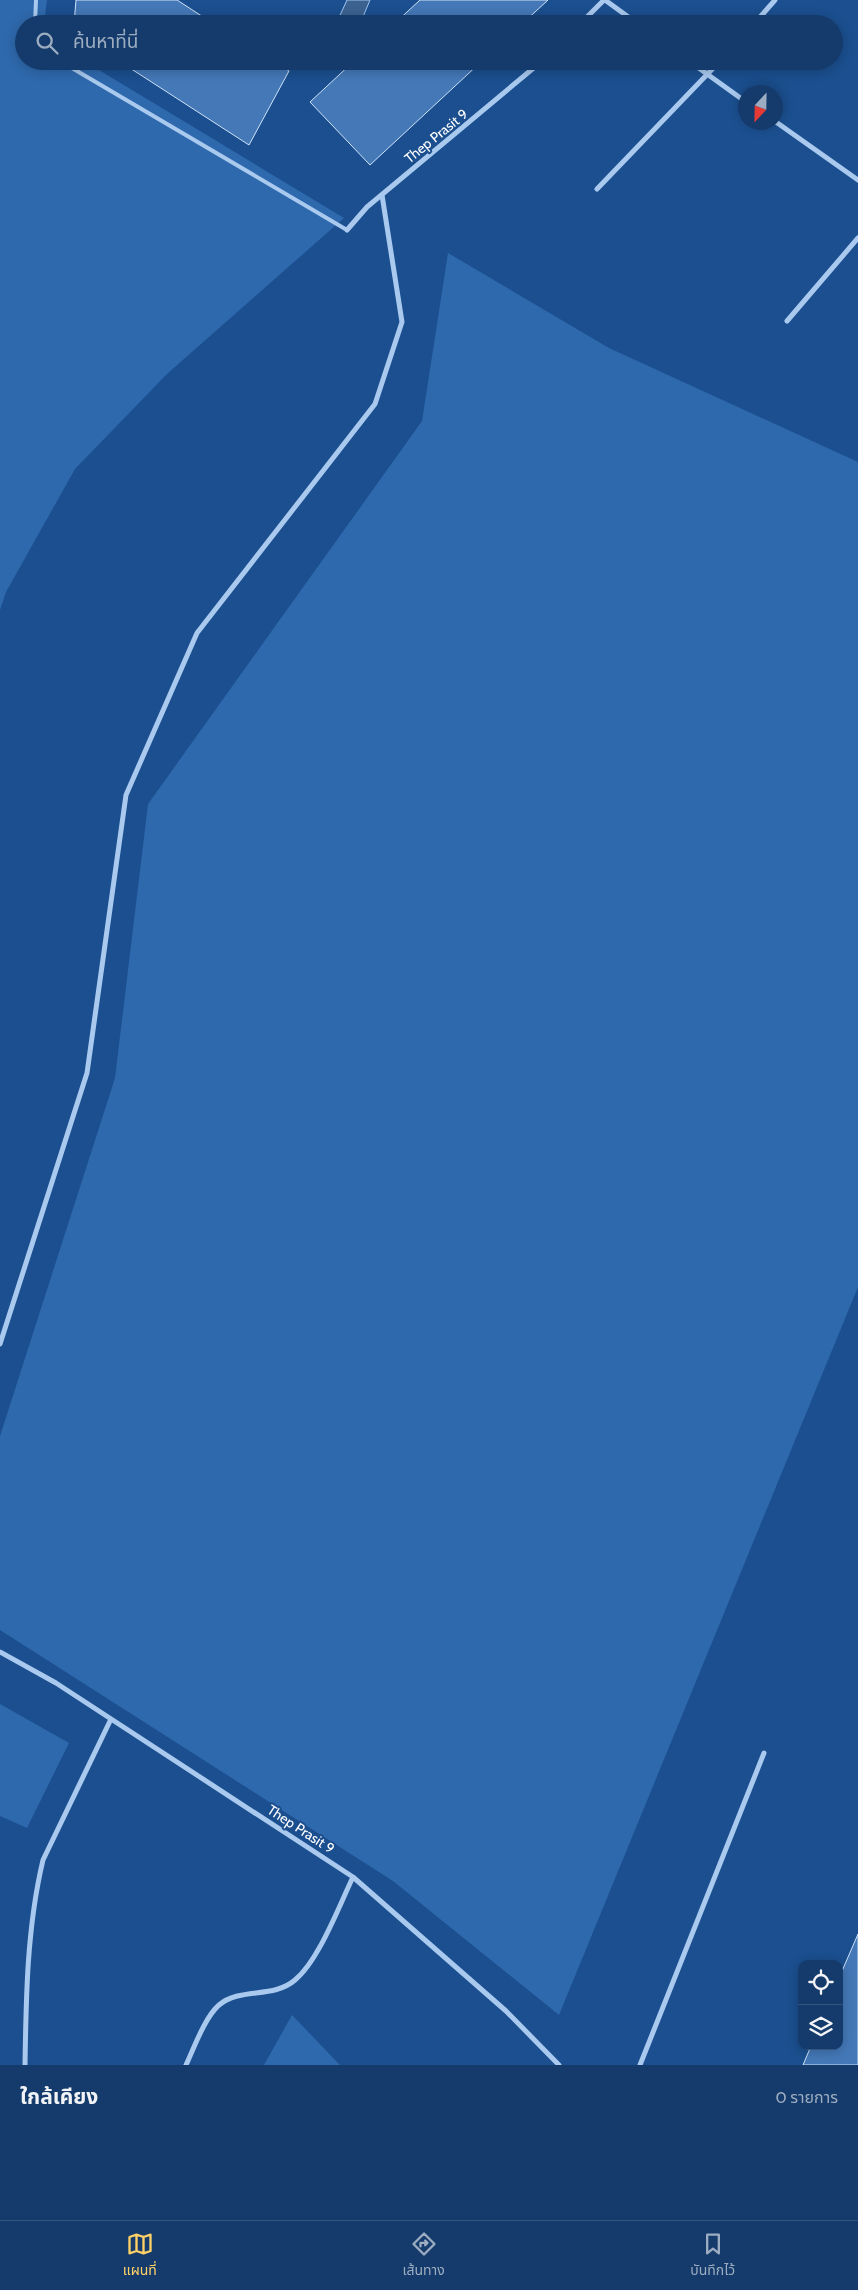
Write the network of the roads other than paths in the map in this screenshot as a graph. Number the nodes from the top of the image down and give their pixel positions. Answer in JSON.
{"nodes":[{"id":1,"x":36,"y":0,"type":"edge"},
{"id":2,"x":604,"y":0,"type":"edge"},
{"id":3,"x":775,"y":0,"type":"edge"},
{"id":4,"x":35,"y":15,"type":"edge"},
{"id":5,"x":589,"y":15,"type":"edge"},
{"id":6,"x":625,"y":15,"type":"edge"},
{"id":7,"x":762,"y":15,"type":"edge"},
{"id":8,"x":75,"y":70,"type":"edge"},
{"id":9,"x":531,"y":70,"type":"edge"},
{"id":10,"x":701,"y":70,"type":"edge"},
{"id":11,"x":712,"y":70,"type":"edge"},
{"id":12,"x":708,"y":75,"type":"junction"},
{"id":13,"x":738,"y":96,"type":"edge"},
{"id":14,"x":783,"y":127,"type":"edge"},
{"id":15,"x":858,"y":180,"type":"edge"},
{"id":16,"x":597,"y":189,"type":"dead end"},
{"id":17,"x":382,"y":195,"type":"junction"},
{"id":18,"x":347,"y":230,"type":"joint"},
{"id":19,"x":858,"y":238,"type":"edge"},
{"id":20,"x":787,"y":321,"type":"dead end"},
{"id":21,"x":0,"y":1344,"type":"edge"},
{"id":22,"x":0,"y":1652,"type":"edge"},
{"id":23,"x":111,"y":1719,"type":"junction"},
{"id":24,"x":764,"y":1753,"type":"dead end"},
{"id":25,"x":353,"y":1877,"type":"junction"},
{"id":26,"x":25,"y":2065,"type":"edge"},
{"id":27,"x":186,"y":2065,"type":"edge"},
{"id":28,"x":558,"y":2065,"type":"edge"},
{"id":29,"x":640,"y":2065,"type":"edge"}],
"edges":[{"from":1,"to":4,"type":"lane"},
{"from":2,"to":5,"type":"street"},
{"from":2,"to":6,"type":"street"},
{"from":3,"to":7,"type":"street"},
{"from":8,"to":18,"type":"lane"},
{"from":9,"to":17,"type":"street","name":"Thep Prasit 9"},
{"from":10,"to":12,"type":"street"},
{"from":11,"to":12,"type":"street"},
{"from":12,"to":13,"type":"street"},
{"from":12,"to":16,"type":"street"},
{"from":14,"to":15,"type":"street"},
{"from":17,"to":18,"type":"street","name":"Thep Prasit 9"},
{"from":17,"to":21,"type":"street"},
{"from":19,"to":20,"type":"street"},
{"from":22,"to":23,"type":"street","name":"Thep Prasit 9"},
{"from":23,"to":25,"type":"street","name":"Thep Prasit 9"},
{"from":23,"to":26,"type":"street"},
{"from":24,"to":29,"type":"street"},
{"from":25,"to":27,"type":"street"},
{"from":25,"to":28,"type":"street","name":"Thep Prasit 9"}]}
